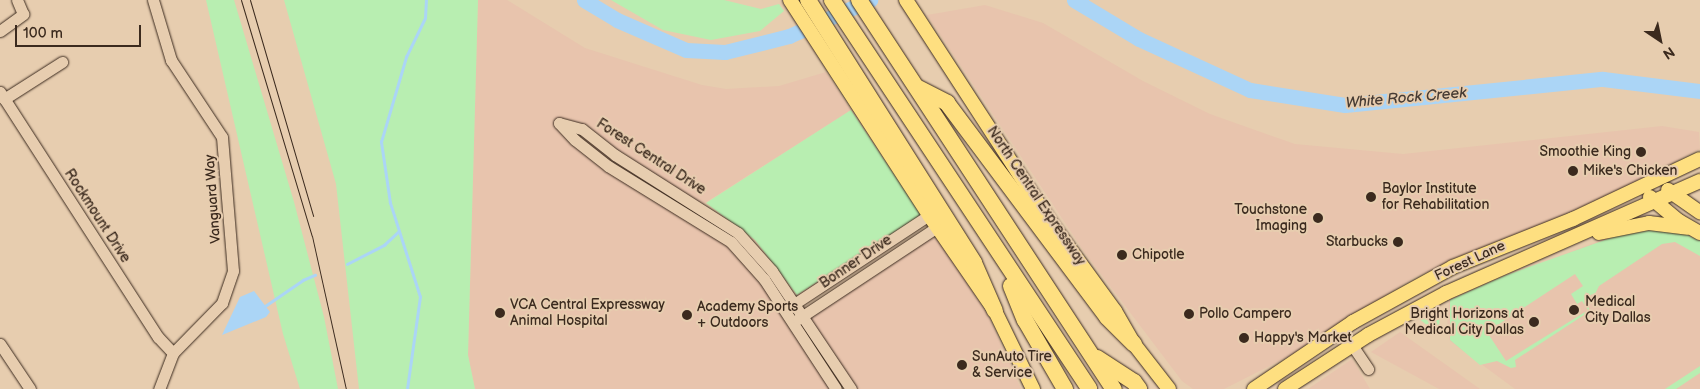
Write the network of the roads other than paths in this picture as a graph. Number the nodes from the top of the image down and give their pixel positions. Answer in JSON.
{"nodes":[{"id":1,"x":17,"y":0,"type":"edge"},
{"id":2,"x":153,"y":0,"type":"edge"},
{"id":3,"x":790,"y":0,"type":"edge"},
{"id":4,"x":808,"y":0,"type":"edge"},
{"id":5,"x":832,"y":0,"type":"edge"},
{"id":6,"x":860,"y":0,"type":"edge"},
{"id":7,"x":906,"y":0,"type":"edge"},
{"id":8,"x":0,"y":31,"type":"edge"},
{"id":9,"x":62,"y":62,"type":"dead end"},
{"id":10,"x":848,"y":79,"type":"junction"},
{"id":11,"x":916,"y":87,"type":"junction"},
{"id":12,"x":2,"y":95,"type":"edge"},
{"id":13,"x":1700,"y":159,"type":"edge"},
{"id":14,"x":1655,"y":181,"type":"junction"},
{"id":15,"x":1700,"y":181,"type":"edge"},
{"id":16,"x":1640,"y":189,"type":"junction"},
{"id":17,"x":1674,"y":194,"type":"junction"},
{"id":18,"x":1655,"y":202,"type":"junction"},
{"id":19,"x":1700,"y":212,"type":"edge"},
{"id":20,"x":701,"y":214,"type":"junction"},
{"id":21,"x":933,"y":221,"type":"junction"},
{"id":22,"x":1694,"y":230,"type":"edge"},
{"id":23,"x":1574,"y":238,"type":"junction"},
{"id":24,"x":997,"y":252,"type":"junction"},
{"id":25,"x":1486,"y":252,"type":"junction"},
{"id":26,"x":790,"y":307,"type":"junction"},
{"id":27,"x":995,"y":311,"type":"junction"},
{"id":28,"x":803,"y":316,"type":"junction"},
{"id":29,"x":1399,"y":318,"type":"junction"},
{"id":30,"x":793,"y":322,"type":"junction"},
{"id":31,"x":1353,"y":322,"type":"junction"},
{"id":32,"x":1368,"y":335,"type":"junction"},
{"id":33,"x":0,"y":344,"type":"edge"},
{"id":34,"x":1134,"y":344,"type":"junction"},
{"id":35,"x":1352,"y":345,"type":"junction"},
{"id":36,"x":173,"y":353,"type":"junction"},
{"id":37,"x":1090,"y":354,"type":"junction"},
{"id":38,"x":1316,"y":368,"type":"junction"},
{"id":39,"x":1368,"y":370,"type":"dead end"},
{"id":40,"x":30,"y":389,"type":"edge"},
{"id":41,"x":160,"y":389,"type":"edge"},
{"id":42,"x":836,"y":389,"type":"edge"},
{"id":43,"x":851,"y":389,"type":"edge"},
{"id":44,"x":1033,"y":389,"type":"edge"},
{"id":45,"x":1064,"y":389,"type":"edge"},
{"id":46,"x":1089,"y":389,"type":"edge"},
{"id":47,"x":1114,"y":389,"type":"edge"},
{"id":48,"x":1139,"y":389,"type":"edge"},
{"id":49,"x":1169,"y":389,"type":"edge"},
{"id":50,"x":1254,"y":389,"type":"edge"},
{"id":51,"x":1285,"y":389,"type":"edge"}],
"edges":[{"from":1,"to":8,"type":"street"},
{"from":2,"to":36,"type":"street","name":"Vanguard Way"},
{"from":3,"to":10,"type":"main road"},
{"from":4,"to":10,"type":"highway"},
{"from":5,"to":24,"type":"highway"},
{"from":6,"to":11,"type":"highway"},
{"from":7,"to":34,"type":"main road","name":"North Central Expressway"},
{"from":9,"to":12,"type":"street"},
{"from":10,"to":21,"type":"main road"},
{"from":10,"to":27,"type":"highway"},
{"from":11,"to":34,"type":"highway"},
{"from":11,"to":37,"type":"highway"},
{"from":12,"to":36,"type":"street","name":"Rockmount Drive"},
{"from":13,"to":14,"type":"main road","name":"Forest Lane"},
{"from":14,"to":16,"type":"main road","name":"Forest Lane"},
{"from":14,"to":17,"type":"main road"},
{"from":15,"to":17,"type":"main road","name":"Forest Lane"},
{"from":16,"to":18,"type":"main road"},
{"from":16,"to":25,"type":"main road","name":"Forest Lane"},
{"from":17,"to":18,"type":"main road","name":"Forest Lane"},
{"from":17,"to":19,"type":"main road"},
{"from":18,"to":22,"type":"main road"},
{"from":18,"to":23,"type":"main road","name":"Forest Lane"},
{"from":20,"to":20,"type":"street","name":"Forest Central Drive"},
{"from":20,"to":26,"type":"street","name":"Forest Central Drive"},
{"from":21,"to":26,"type":"street","name":"Bonner Drive"},
{"from":21,"to":27,"type":"main road"},
{"from":21,"to":28,"type":"street","name":"Bonner Drive"},
{"from":22,"to":23,"type":"main road"},
{"from":23,"to":29,"type":"main road","name":"Forest Lane"},
{"from":24,"to":45,"type":"highway"},
{"from":24,"to":46,"type":"highway"},
{"from":25,"to":29,"type":"main road"},
{"from":25,"to":31,"type":"main road","name":"Forest Lane"},
{"from":26,"to":28,"type":"street","name":"Forest Central Drive"},
{"from":26,"to":30,"type":"street","name":"Forest Central Drive"},
{"from":27,"to":44,"type":"main road"},
{"from":28,"to":30,"type":"street","name":"Bonner Drive"},
{"from":28,"to":43,"type":"street","name":"Forest Central Drive"},
{"from":29,"to":32,"type":"main road","name":"Forest Lane"},
{"from":30,"to":42,"type":"street","name":"Forest Central Drive"},
{"from":31,"to":32,"type":"main road"},
{"from":31,"to":38,"type":"main road"},
{"from":31,"to":50,"type":"main road","name":"Forest Lane"},
{"from":32,"to":35,"type":"main road","name":"Forest Lane"},
{"from":33,"to":40,"type":"street"},
{"from":34,"to":49,"type":"main road","name":"North Central Expressway"},
{"from":35,"to":38,"type":"main road","name":"Forest Lane"},
{"from":35,"to":39,"type":"street"},
{"from":36,"to":41,"type":"street","name":"Vanguard Way"},
{"from":37,"to":47,"type":"highway"},
{"from":37,"to":48,"type":"highway"},
{"from":38,"to":51,"type":"main road","name":"Forest Lane"}]}
